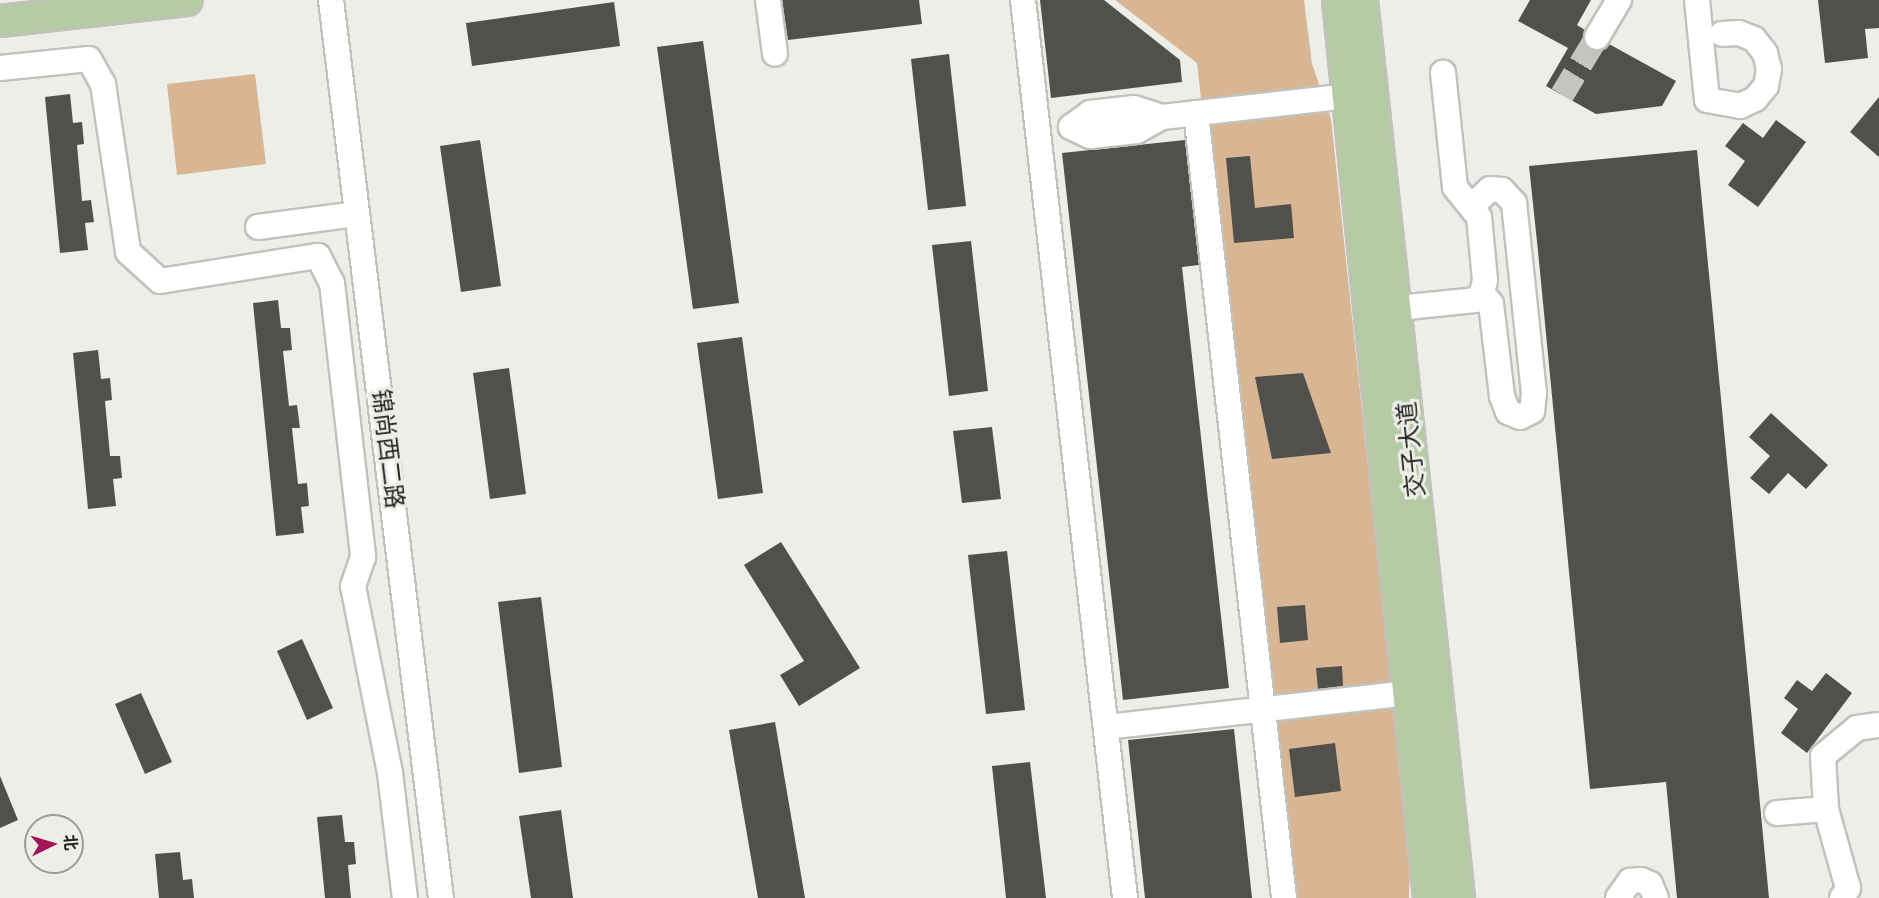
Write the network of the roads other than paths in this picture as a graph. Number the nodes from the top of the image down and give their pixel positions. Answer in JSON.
{"nodes":[{"id":1,"x":187,"y":0,"type":"edge"},
{"id":2,"x":331,"y":0,"type":"edge"},
{"id":3,"x":768,"y":0,"type":"edge"},
{"id":4,"x":1023,"y":0,"type":"edge"},
{"id":5,"x":1338,"y":0,"type":"edge"},
{"id":6,"x":1362,"y":0,"type":"edge"},
{"id":7,"x":1618,"y":0,"type":"edge"},
{"id":8,"x":1698,"y":0,"type":"edge"},
{"id":9,"x":0,"y":21,"type":"edge"},
{"id":10,"x":1711,"y":30,"type":"dead end"},
{"id":11,"x":1597,"y":37,"type":"tunnel mouth"},
{"id":12,"x":775,"y":54,"type":"dead end"},
{"id":13,"x":0,"y":68,"type":"edge"},
{"id":14,"x":1443,"y":73,"type":"dead end"},
{"id":15,"x":1348,"y":96,"type":"junction"},
{"id":16,"x":1196,"y":113,"type":"junction"},
{"id":17,"x":1038,"y":132,"type":"junction"},
{"id":18,"x":1473,"y":205,"type":"junction"},
{"id":19,"x":357,"y":214,"type":"junction"},
{"id":20,"x":258,"y":227,"type":"dead end"},
{"id":21,"x":1482,"y":293,"type":"junction"},
{"id":22,"x":1398,"y":308,"type":"junction"},
{"id":23,"x":1408,"y":693,"type":"junction"},
{"id":24,"x":1263,"y":709,"type":"junction"},
{"id":25,"x":1879,"y":725,"type":"edge"},
{"id":26,"x":1106,"y":727,"type":"junction"},
{"id":27,"x":1826,"y":809,"type":"junction"},
{"id":28,"x":1777,"y":813,"type":"dead end"},
{"id":29,"x":405,"y":898,"type":"edge"},
{"id":30,"x":441,"y":898,"type":"edge"},
{"id":31,"x":1125,"y":898,"type":"edge"},
{"id":32,"x":1284,"y":898,"type":"edge"},
{"id":33,"x":1429,"y":898,"type":"edge"},
{"id":34,"x":1459,"y":898,"type":"edge"},
{"id":35,"x":1618,"y":898,"type":"edge"},
{"id":36,"x":1656,"y":898,"type":"edge"},
{"id":37,"x":1842,"y":898,"type":"edge"}],
"edges":[{"from":1,"to":9,"type":"main road"},
{"from":2,"to":19,"type":"street","name":"锦尚西二路"},
{"from":3,"to":12,"type":"street"},
{"from":4,"to":17,"type":"street"},
{"from":5,"to":15,"type":"main road","name":"交子大道"},
{"from":6,"to":22,"type":"main road","name":"交子大道"},
{"from":7,"to":11,"type":"street"},
{"from":8,"to":10,"type":"street"},
{"from":13,"to":29,"type":"street"},
{"from":14,"to":18,"type":"street"},
{"from":15,"to":16,"type":"street"},
{"from":15,"to":23,"type":"main road","name":"交子大道"},
{"from":16,"to":17,"type":"street"},
{"from":16,"to":24,"type":"street"},
{"from":17,"to":26,"type":"street"},
{"from":18,"to":21,"type":"street"},
{"from":18,"to":21,"type":"street"},
{"from":19,"to":20,"type":"street"},
{"from":19,"to":30,"type":"street","name":"锦尚西二路"},
{"from":21,"to":22,"type":"street"},
{"from":22,"to":34,"type":"main road","name":"交子大道"},
{"from":23,"to":24,"type":"street"},
{"from":23,"to":33,"type":"main road","name":"交子大道"},
{"from":24,"to":26,"type":"street"},
{"from":24,"to":32,"type":"street"},
{"from":25,"to":27,"type":"street"},
{"from":26,"to":31,"type":"street"},
{"from":27,"to":28,"type":"street"},
{"from":27,"to":37,"type":"street"},
{"from":35,"to":36,"type":"street"}]}
